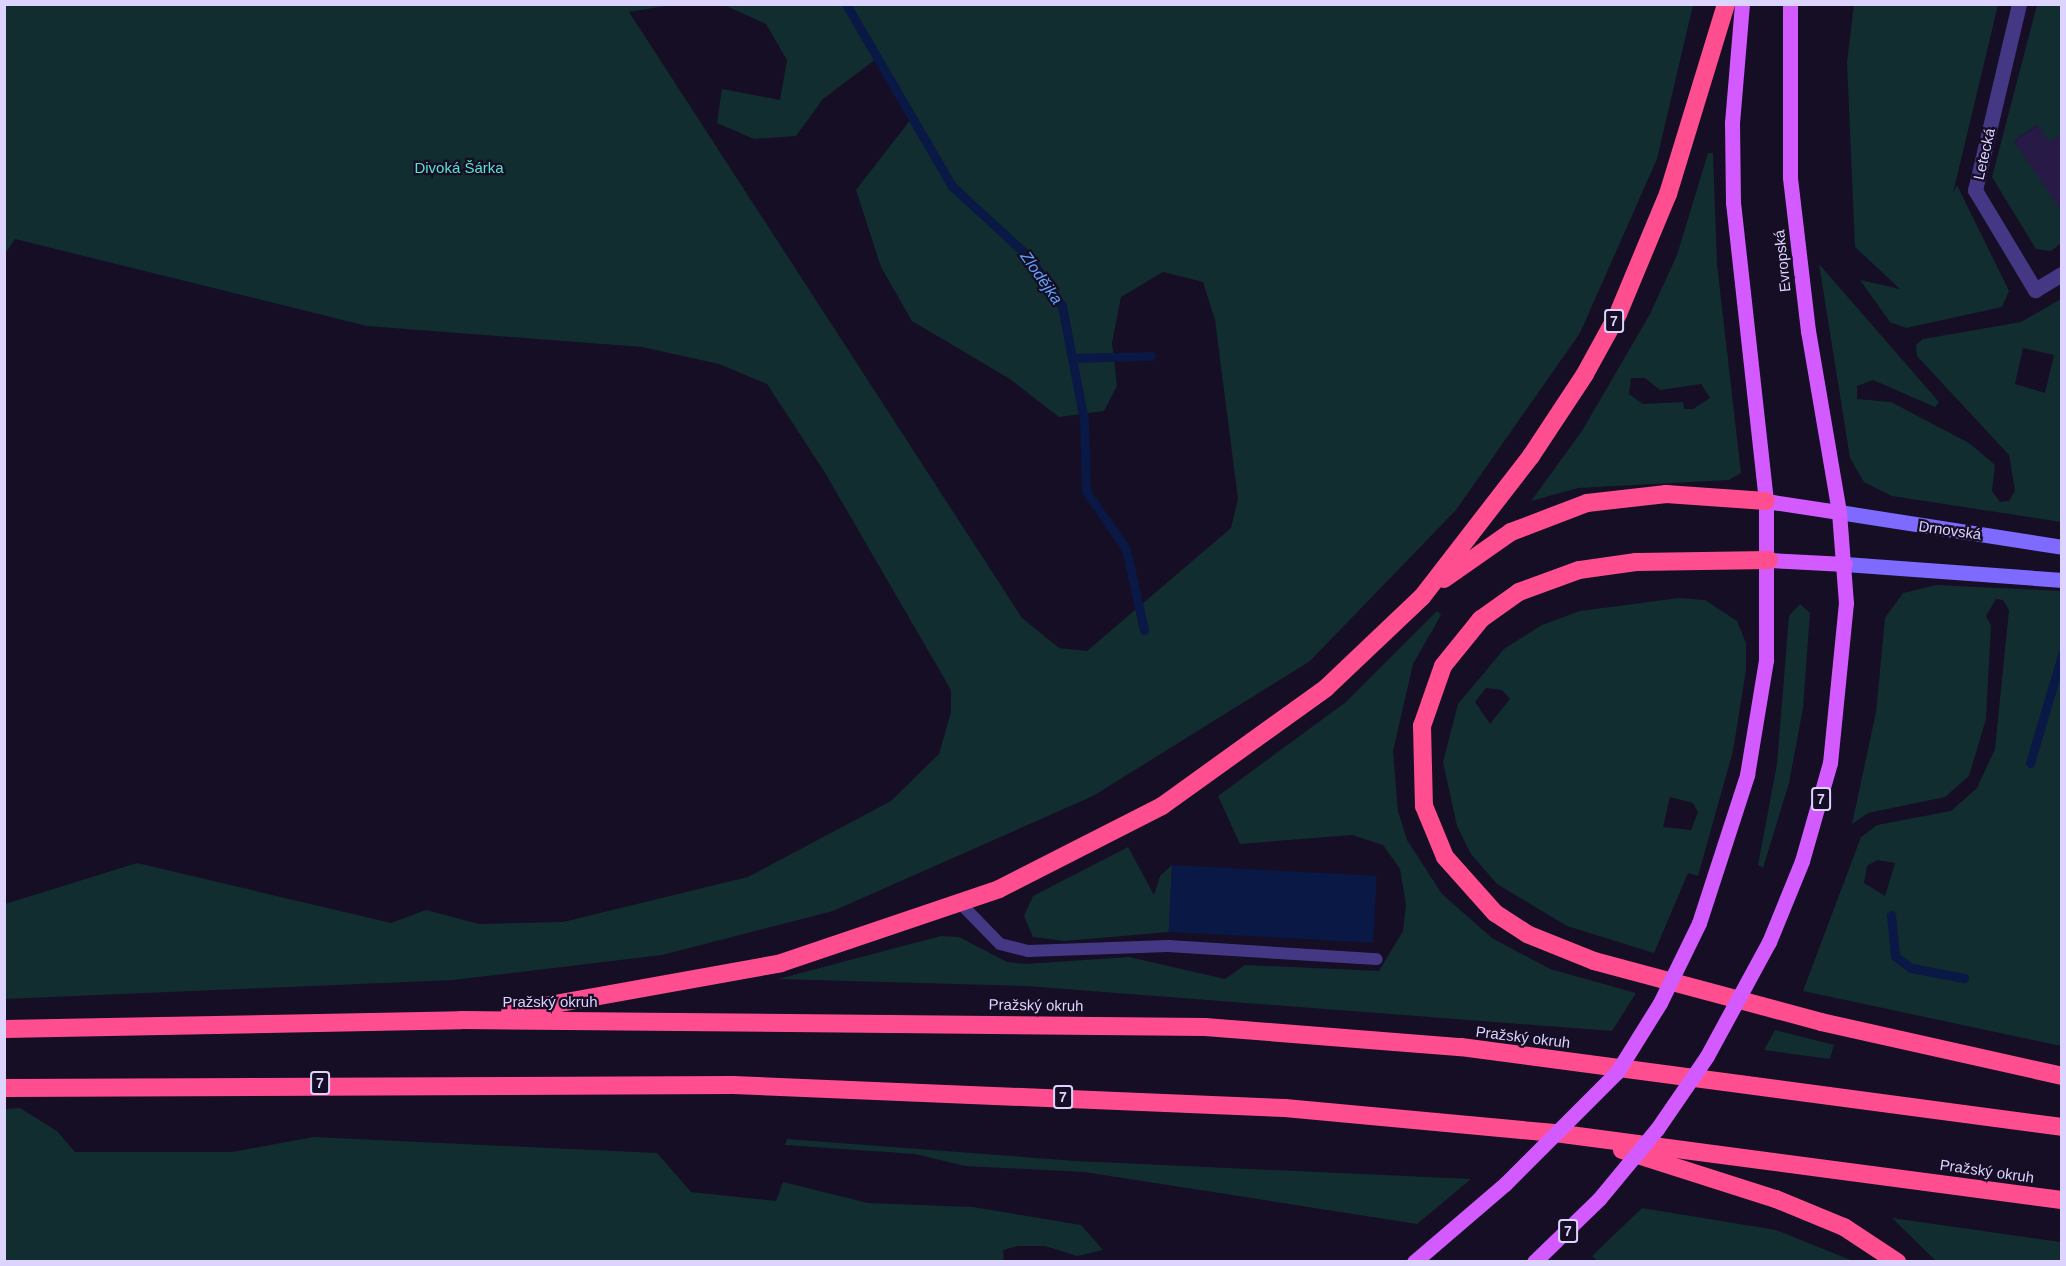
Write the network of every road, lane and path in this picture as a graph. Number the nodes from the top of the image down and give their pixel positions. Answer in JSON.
{"nodes":[{"id":1,"x":1726,"y":4,"type":"edge"},
{"id":2,"x":1742,"y":4,"type":"edge"},
{"id":3,"x":1790,"y":4,"type":"edge"},
{"id":4,"x":2019,"y":4,"type":"edge"},
{"id":5,"x":2061,"y":274,"type":"edge"},
{"id":6,"x":1766,"y":501,"type":"junction"},
{"id":7,"x":1839,"y":512,"type":"junction"},
{"id":8,"x":2061,"y":547,"type":"edge"},
{"id":9,"x":1769,"y":560,"type":"junction"},
{"id":10,"x":1845,"y":564,"type":"junction"},
{"id":11,"x":2061,"y":580,"type":"edge"},
{"id":12,"x":1422,"y":597,"type":"junction"},
{"id":13,"x":961,"y":904,"type":"junction"},
{"id":14,"x":1377,"y":959,"type":"dead end"},
{"id":15,"x":461,"y":1020,"type":"junction"},
{"id":16,"x":4,"y":1029,"type":"edge"},
{"id":17,"x":2061,"y":1076,"type":"edge"},
{"id":18,"x":4,"y":1088,"type":"edge"},
{"id":19,"x":2061,"y":1127,"type":"edge"},
{"id":20,"x":1555,"y":1133,"type":"junction"},
{"id":21,"x":2061,"y":1200,"type":"edge"},
{"id":22,"x":1414,"y":1262,"type":"edge"},
{"id":23,"x":1534,"y":1262,"type":"edge"},
{"id":24,"x":1897,"y":1262,"type":"edge"}],
"edges":[{"from":1,"to":12,"type":"highway","number":"7"},
{"from":2,"to":6,"type":"main road"},
{"from":3,"to":7,"type":"main road","name":"Evropská","number":"7"},
{"from":4,"to":5,"type":"street","name":"Letecká"},
{"from":6,"to":7,"type":"main road"},
{"from":6,"to":9,"type":"main road"},
{"from":6,"to":12,"type":"highway"},
{"from":7,"to":8,"type":"main road","name":"Drnovská"},
{"from":7,"to":10,"type":"main road","number":"7"},
{"from":9,"to":10,"type":"main road"},
{"from":9,"to":17,"type":"highway"},
{"from":9,"to":22,"type":"main road","bridge":true},
{"from":10,"to":11,"type":"main road"},
{"from":10,"to":23,"type":"main road","number":"7","bridge":true},
{"from":12,"to":13,"type":"highway","number":"7"},
{"from":13,"to":14,"type":"lane"},
{"from":13,"to":15,"type":"highway","number":"7"},
{"from":15,"to":16,"type":"highway","name":"Pražský okruh","number":"7"},
{"from":15,"to":19,"type":"highway","name":"Pražský okruh"},
{"from":18,"to":20,"type":"highway","name":"Pražský okruh","number":"7"},
{"from":20,"to":21,"type":"highway","name":"Pražský okruh"},
{"from":20,"to":24,"type":"highway","number":"7"}]}
